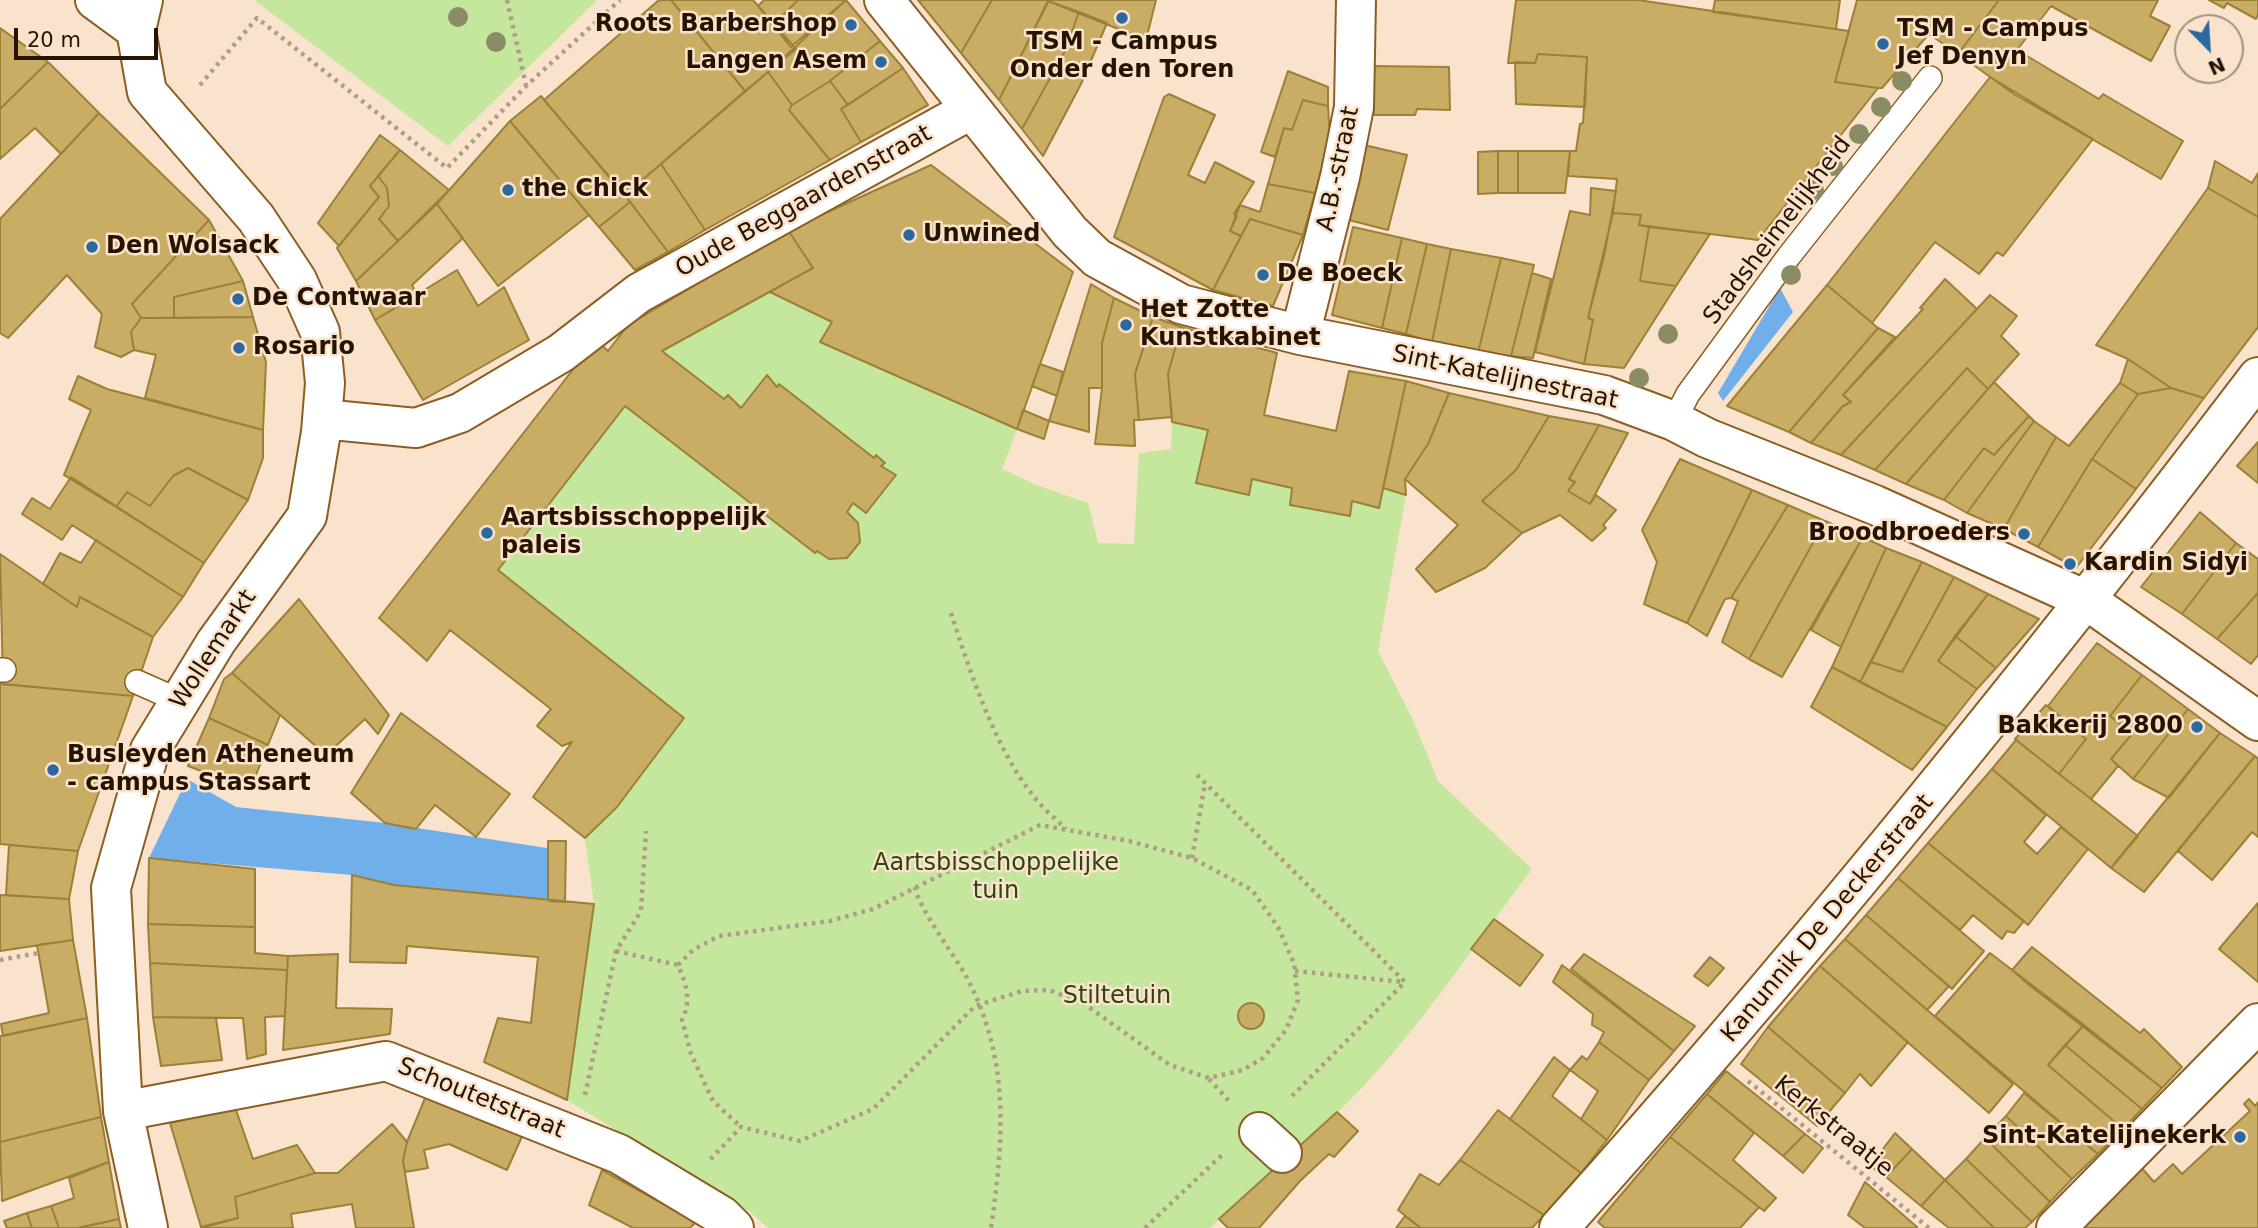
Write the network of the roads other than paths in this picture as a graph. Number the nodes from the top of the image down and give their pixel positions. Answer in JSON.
{"nodes":[{"id":1,"x":95,"y":0,"type":"edge"},
{"id":2,"x":884,"y":0,"type":"edge"},
{"id":3,"x":1356,"y":0,"type":"edge"},
{"id":4,"x":139,"y":15,"type":"edge"},
{"id":5,"x":1930,"y":78,"type":"dead end"},
{"id":6,"x":970,"y":110,"type":"junction"},
{"id":7,"x":1300,"y":335,"type":"junction"},
{"id":8,"x":2258,"y":377,"type":"edge"},
{"id":9,"x":322,"y":419,"type":"junction"},
{"id":10,"x":1674,"y":421,"type":"junction"},
{"id":11,"x":2088,"y":601,"type":"junction"},
{"id":12,"x":137,"y":682,"type":"dead end"},
{"id":13,"x":180,"y":701,"type":"junction"},
{"id":14,"x":2258,"y":721,"type":"edge"},
{"id":15,"x":2258,"y":1023,"type":"edge"},
{"id":16,"x":123,"y":1111,"type":"junction"},
{"id":17,"x":148,"y":1228,"type":"edge"},
{"id":18,"x":734,"y":1228,"type":"edge"},
{"id":19,"x":1559,"y":1228,"type":"edge"},
{"id":20,"x":2056,"y":1228,"type":"edge"}],
"edges":[{"from":1,"to":4,"type":"street","name":"Wollemarkt"},
{"from":2,"to":6,"type":"street","name":"Sint-Katelijnestraat"},
{"from":3,"to":7,"type":"street","name":"A.B.-straat"},
{"from":4,"to":9,"type":"street","name":"Wollemarkt"},
{"from":5,"to":10,"type":"lane","name":"Stadsheimelijkheid"},
{"from":6,"to":7,"type":"street","name":"Sint-Katelijnestraat"},
{"from":6,"to":9,"type":"street","name":"Oude Beggaardenstraat"},
{"from":7,"to":10,"type":"street","name":"Sint-Katelijnestraat"},
{"from":8,"to":11,"type":"street","name":"Kanunnik De Deckerstraat"},
{"from":9,"to":13,"type":"street","name":"Wollemarkt"},
{"from":10,"to":11,"type":"street","name":"Sint-Katelijnestraat"},
{"from":11,"to":14,"type":"street","name":"Sint-Katelijnestraat"},
{"from":11,"to":19,"type":"street","name":"Kanunnik De Deckerstraat"},
{"from":12,"to":13,"type":"lane"},
{"from":13,"to":16,"type":"street","name":"Wollemarkt"},
{"from":15,"to":20,"type":"street"},
{"from":16,"to":17,"type":"street","name":"Wollemarkt"},
{"from":16,"to":18,"type":"street","name":"Schoutetstraat"}]}
